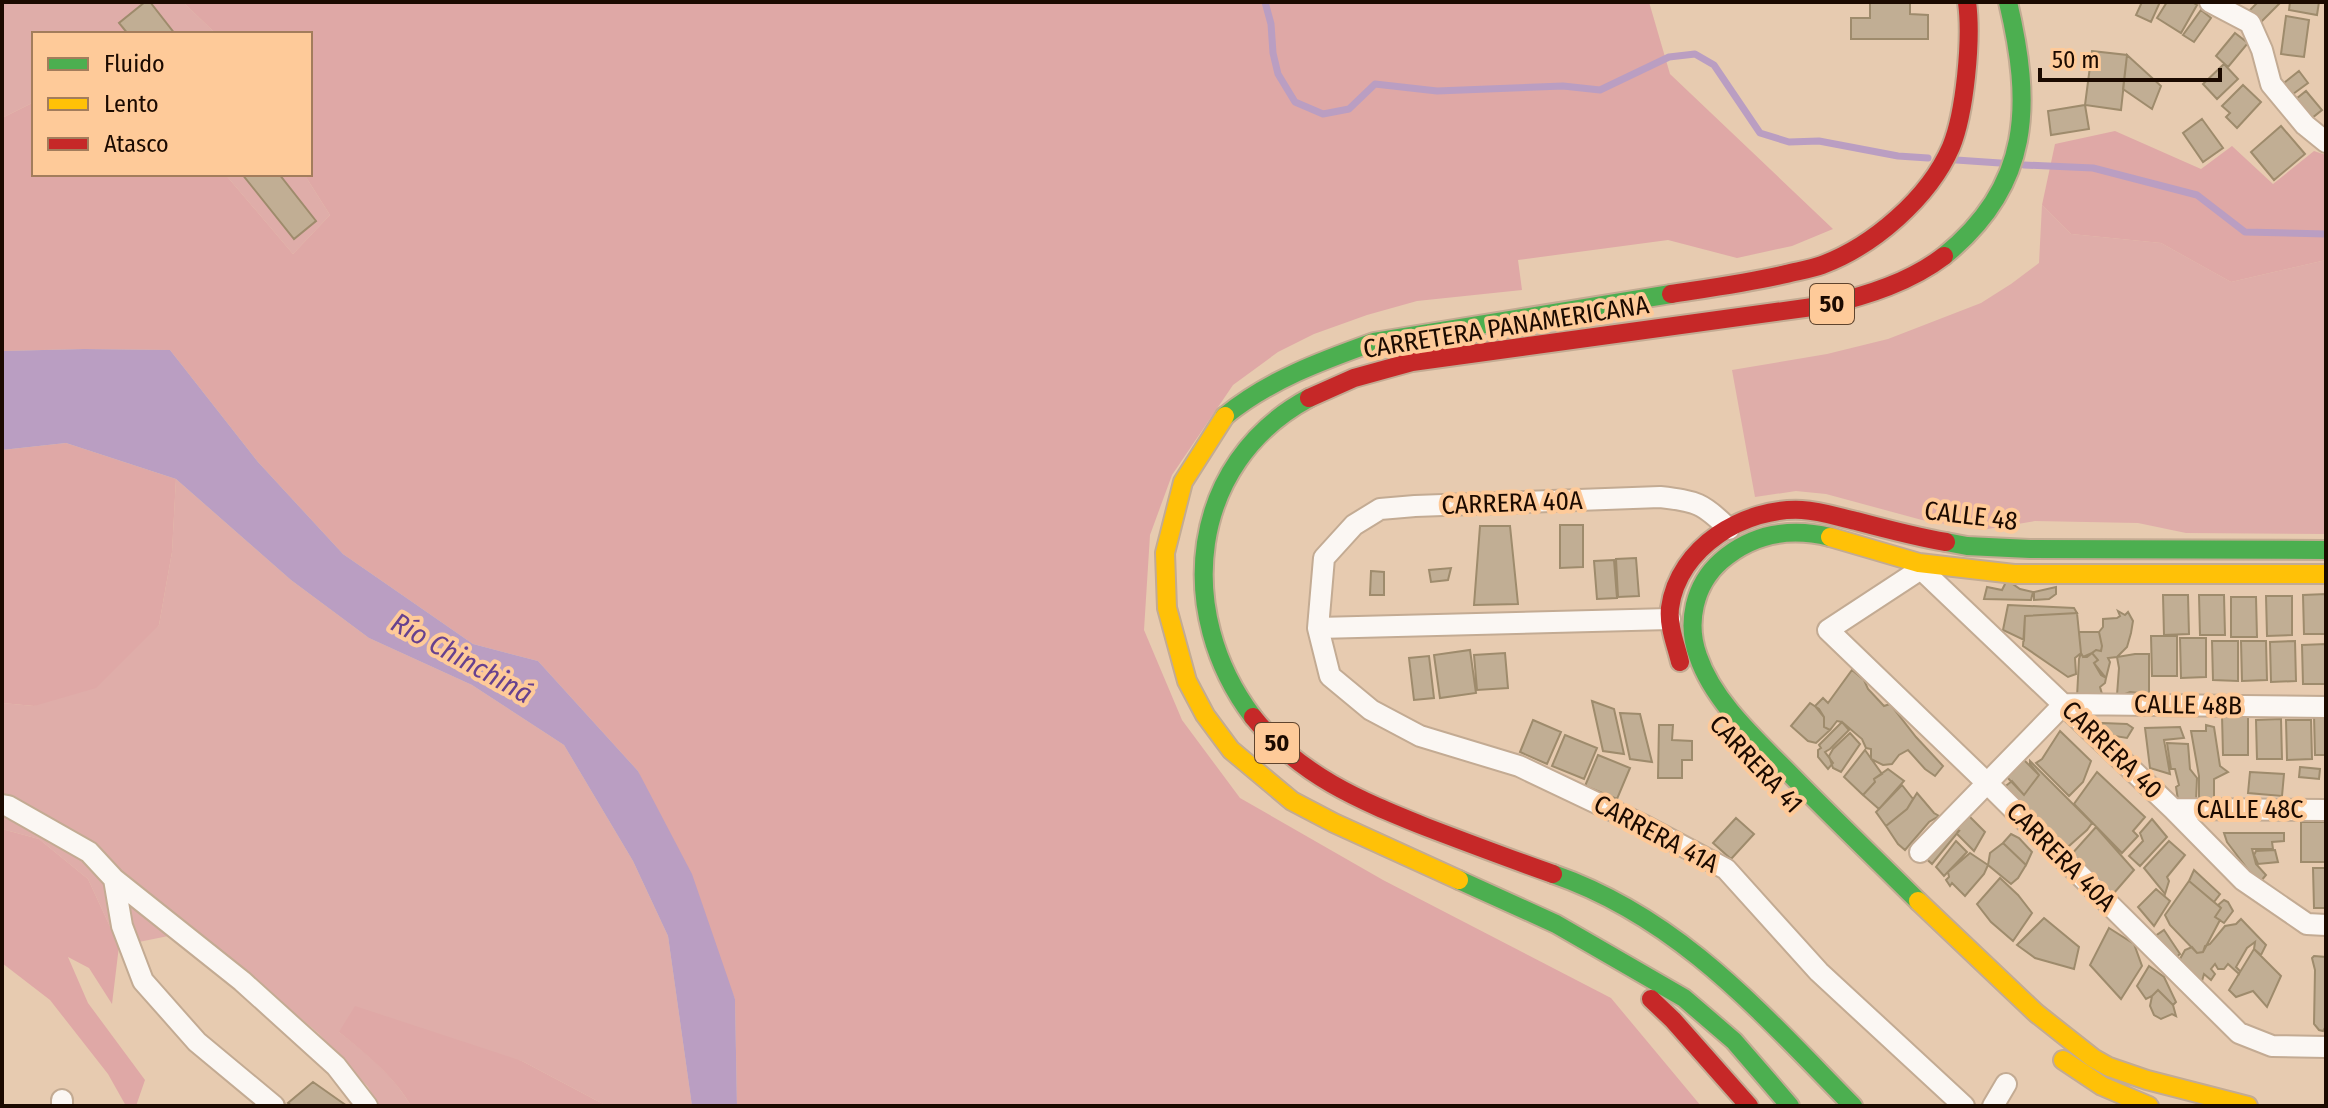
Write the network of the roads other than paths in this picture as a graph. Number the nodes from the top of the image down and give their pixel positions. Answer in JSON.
{"nodes":[{"id":1,"x":1967,"y":2,"type":"edge"},
{"id":2,"x":2008,"y":2,"type":"edge"},
{"id":3,"x":2210,"y":2,"type":"edge"},
{"id":4,"x":2326,"y":142,"type":"edge"},
{"id":5,"x":1729,"y":529,"type":"junction"},
{"id":6,"x":1927,"y":539,"type":"junction"},
{"id":7,"x":2326,"y":550,"type":"edge"},
{"id":8,"x":1922,"y":566,"type":"junction"},
{"id":9,"x":2326,"y":574,"type":"edge"},
{"id":10,"x":1670,"y":619,"type":"junction"},
{"id":11,"x":1318,"y":628,"type":"junction"},
{"id":12,"x":1693,"y":635,"type":"joint"},
{"id":13,"x":1687,"y":680,"type":"dead end"},
{"id":14,"x":2064,"y":704,"type":"junction"},
{"id":15,"x":2326,"y":707,"type":"edge"},
{"id":16,"x":1987,"y":783,"type":"junction"},
{"id":17,"x":2,"y":805,"type":"edge"},
{"id":18,"x":2173,"y":809,"type":"junction"},
{"id":19,"x":2326,"y":810,"type":"edge"},
{"id":20,"x":1920,"y":852,"type":"dead end"},
{"id":21,"x":114,"y":879,"type":"junction"},
{"id":22,"x":1896,"y":905,"type":"dead end"},
{"id":23,"x":2316,"y":924,"type":"edge"},
{"id":24,"x":1918,"y":926,"type":"dead end"},
{"id":25,"x":1597,"y":947,"type":"junction"},
{"id":26,"x":2319,"y":1047,"type":"edge"},
{"id":27,"x":2053,"y":1054,"type":"dead end"},
{"id":28,"x":2006,"y":1084,"type":"dead end"},
{"id":29,"x":274,"y":1106,"type":"edge"},
{"id":30,"x":367,"y":1106,"type":"edge"},
{"id":31,"x":1749,"y":1106,"type":"edge"},
{"id":32,"x":1790,"y":1106,"type":"edge"},
{"id":33,"x":1853,"y":1106,"type":"edge"},
{"id":34,"x":1964,"y":1106,"type":"edge"},
{"id":35,"x":1993,"y":1106,"type":"edge"},
{"id":36,"x":2149,"y":1106,"type":"edge"},
{"id":37,"x":2248,"y":1106,"type":"edge"}],
"edges":[{"from":1,"to":25,"type":"main road","name":"CARRETERA PANAMERICANA","number":"50"},
{"from":2,"to":33,"type":"main road","name":"CARRETERA PANAMERICANA","number":"50"},
{"from":3,"to":4,"type":"street"},
{"from":5,"to":6,"type":"main road","name":"CALLE 48"},
{"from":5,"to":10,"type":"main road","name":"CALLE 48"},
{"from":5,"to":11,"type":"street","name":"CARRERA 40A"},
{"from":6,"to":7,"type":"main road","name":"CALLE 48"},
{"from":6,"to":8,"type":"street"},
{"from":8,"to":9,"type":"main road","name":"CALLE 48"},
{"from":8,"to":12,"type":"main road","name":"CALLE 48"},
{"from":8,"to":14,"type":"street","name":"CARRERA 40"},
{"from":8,"to":16,"type":"street","name":"CARRERA 40A"},
{"from":10,"to":11,"type":"street"},
{"from":10,"to":13,"type":"main road"},
{"from":11,"to":34,"type":"street","name":"CARRERA 41A"},
{"from":12,"to":37,"type":"main road","name":"CARRERA 41"},
{"from":14,"to":15,"type":"street","name":"CALLE 48B"},
{"from":14,"to":16,"type":"street"},
{"from":14,"to":18,"type":"street","name":"CARRERA 40"},
{"from":16,"to":20,"type":"street"},
{"from":16,"to":26,"type":"street","name":"CARRERA 40A"},
{"from":17,"to":21,"type":"street"},
{"from":18,"to":19,"type":"street","name":"CALLE 48C"},
{"from":18,"to":23,"type":"street","name":"CARRERA 40"},
{"from":21,"to":29,"type":"street"},
{"from":21,"to":30,"type":"street"},
{"from":22,"to":24,"type":"main road"},
{"from":25,"to":31,"type":"main road"},
{"from":25,"to":32,"type":"main road","name":"CARRETERA PANAMERICANA","number":"50"},
{"from":27,"to":36,"type":"main road"},
{"from":28,"to":35,"type":"street"}]}
